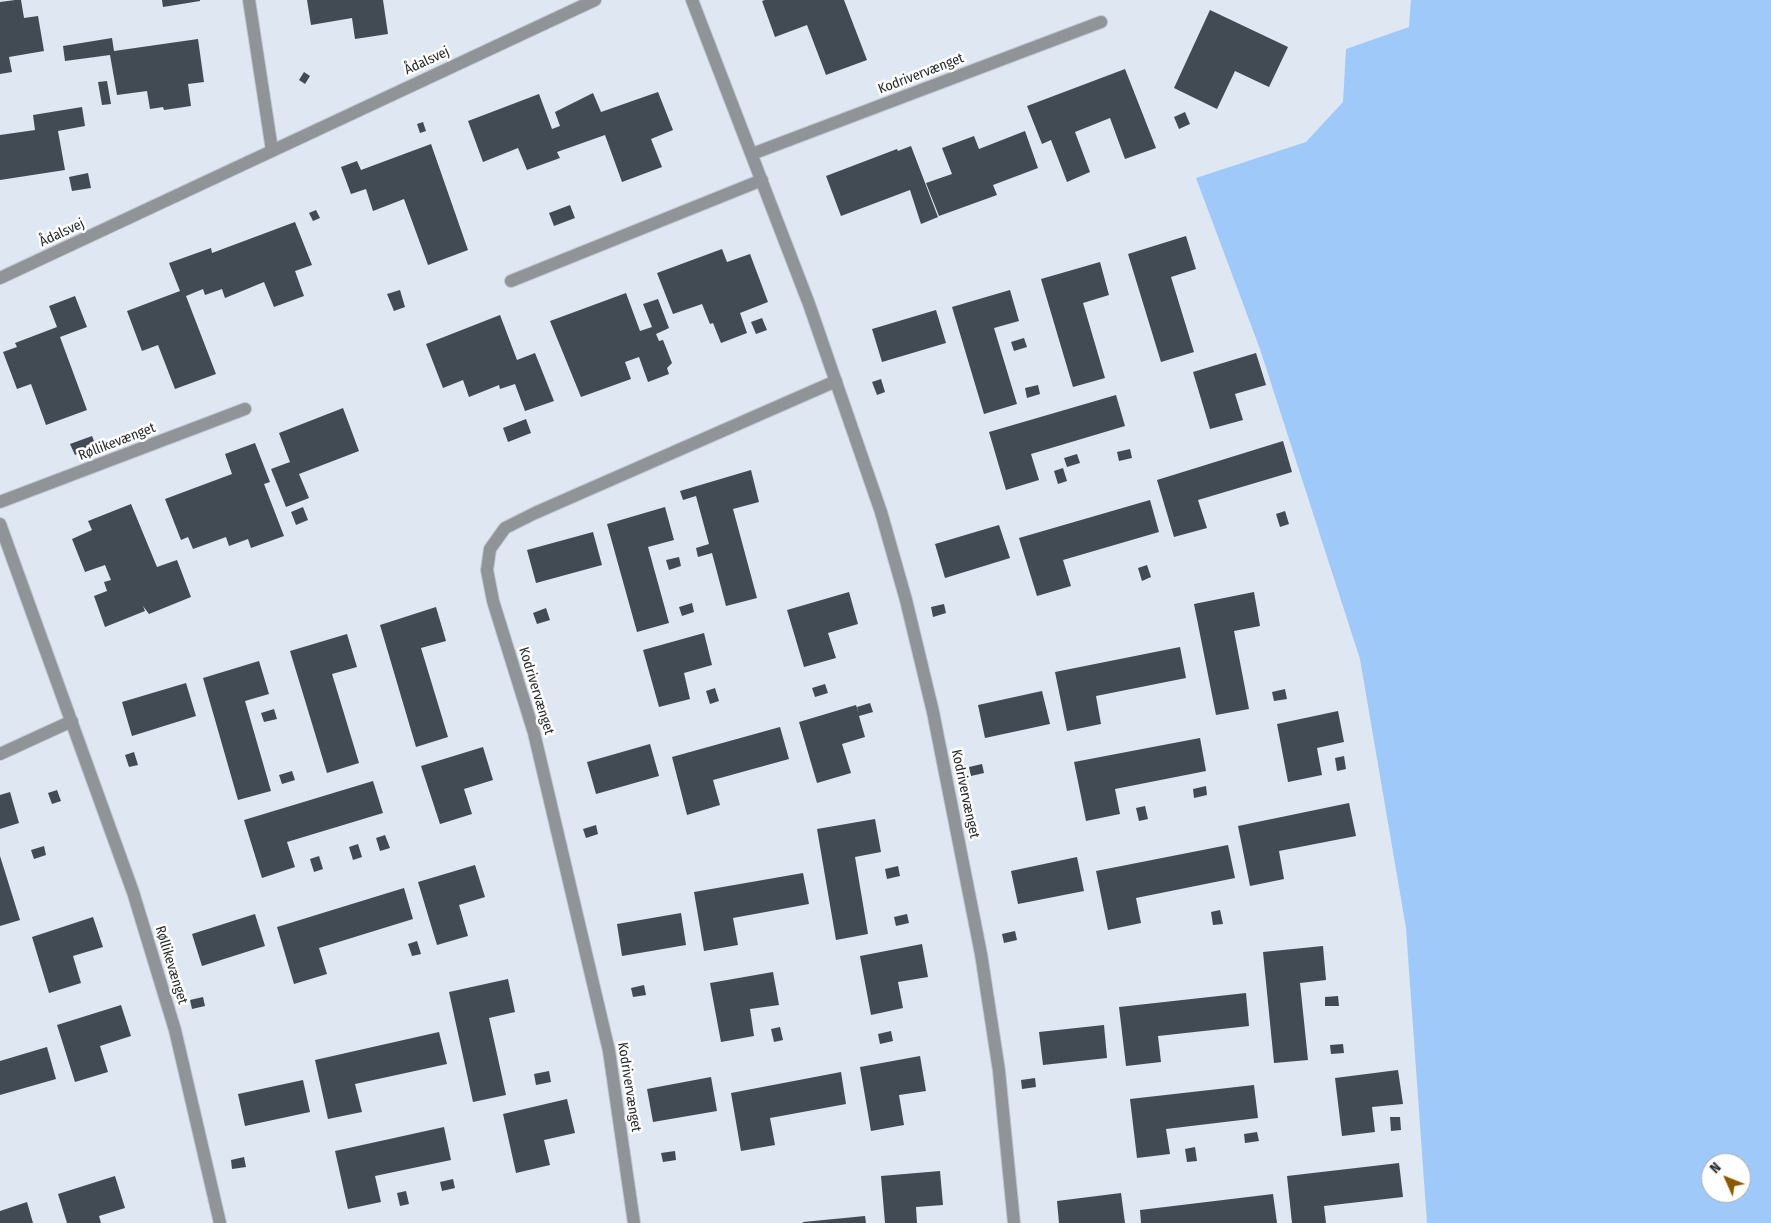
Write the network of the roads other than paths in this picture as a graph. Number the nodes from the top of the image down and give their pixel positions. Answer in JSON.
{"nodes":[{"id":1,"x":249,"y":0,"type":"edge"},
{"id":2,"x":595,"y":0,"type":"edge"},
{"id":3,"x":692,"y":0,"type":"edge"},
{"id":4,"x":1101,"y":22,"type":"dead end"},
{"id":5,"x":272,"y":150,"type":"junction"},
{"id":6,"x":752,"y":154,"type":"junction"},
{"id":7,"x":762,"y":180,"type":"junction"},
{"id":8,"x":0,"y":278,"type":"edge"},
{"id":9,"x":511,"y":281,"type":"dead end"},
{"id":10,"x":836,"y":381,"type":"junction"},
{"id":11,"x":245,"y":409,"type":"dead end"},
{"id":12,"x":0,"y":502,"type":"edge"},
{"id":13,"x":0,"y":524,"type":"edge"},
{"id":14,"x":2,"y":538,"type":"edge"},
{"id":15,"x":72,"y":721,"type":"junction"},
{"id":16,"x":0,"y":754,"type":"edge"},
{"id":17,"x":220,"y":1223,"type":"edge"},
{"id":18,"x":634,"y":1223,"type":"edge"},
{"id":19,"x":1014,"y":1223,"type":"edge"}],
"edges":[{"from":1,"to":5,"type":"street"},
{"from":2,"to":5,"type":"street","name":"Ådalsvej"},
{"from":3,"to":6,"type":"street","name":"Kodrivervænget"},
{"from":4,"to":6,"type":"street","name":"Kodrivervænget"},
{"from":5,"to":8,"type":"street","name":"Ådalsvej"},
{"from":6,"to":7,"type":"street","name":"Kodrivervænget"},
{"from":7,"to":9,"type":"street"},
{"from":7,"to":10,"type":"street","name":"Kodrivervænget"},
{"from":10,"to":18,"type":"street","name":"Kodrivervænget"},
{"from":10,"to":19,"type":"street","name":"Kodrivervænget"},
{"from":11,"to":12,"type":"street","name":"Røllikevænget"},
{"from":13,"to":14,"type":"street","name":"Røllikevænget"},
{"from":14,"to":15,"type":"street","name":"Røllikevænget"},
{"from":15,"to":16,"type":"street"},
{"from":15,"to":17,"type":"street","name":"Røllikevænget"}]}
